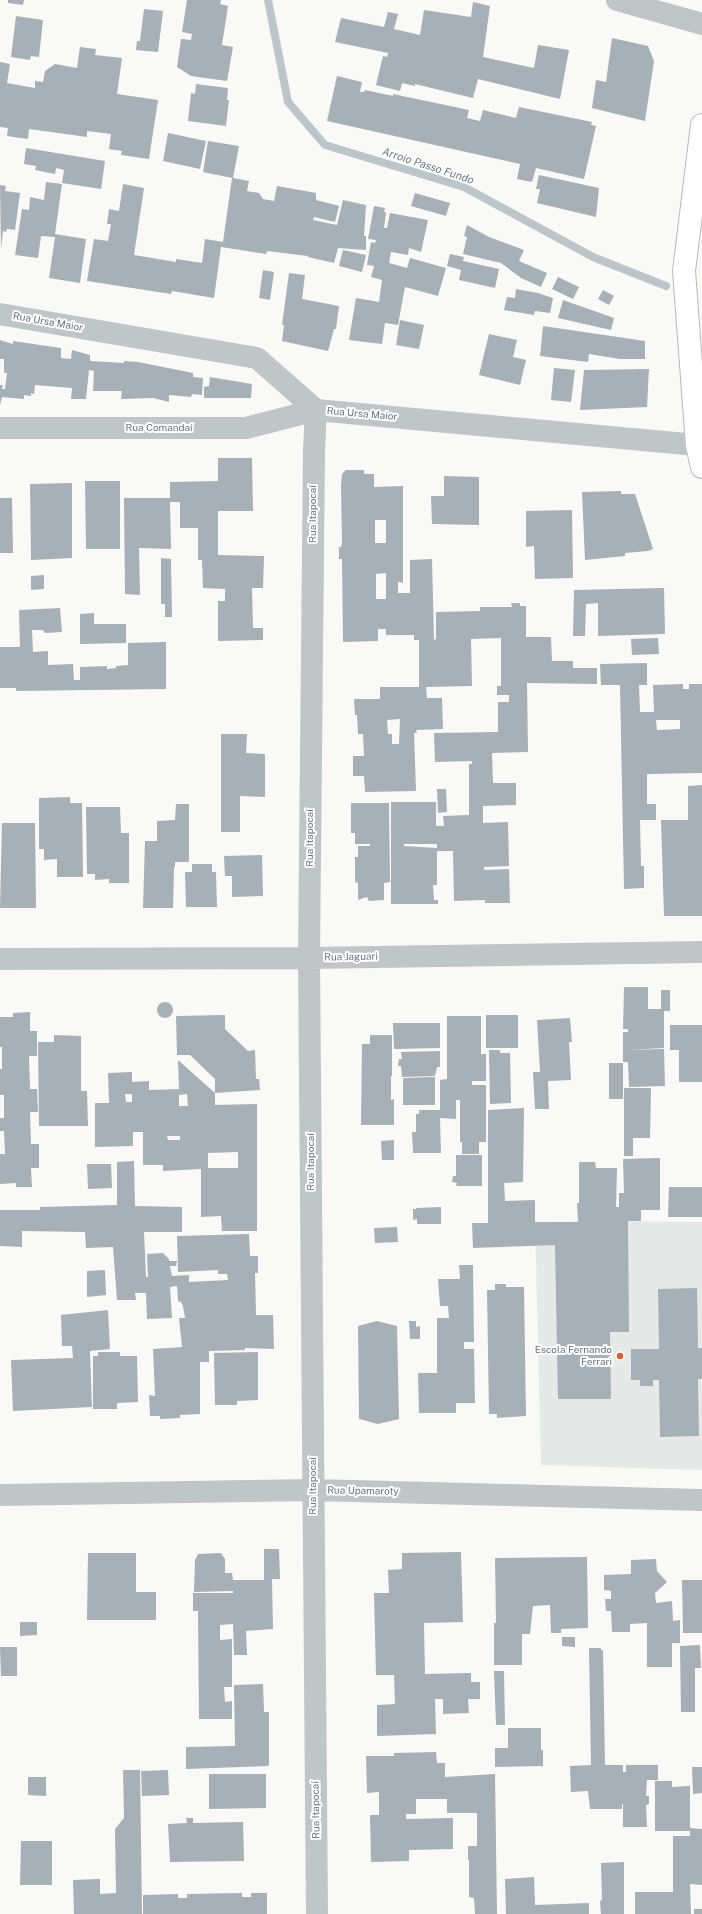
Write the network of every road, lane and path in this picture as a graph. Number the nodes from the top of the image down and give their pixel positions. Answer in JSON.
{"nodes":[{"id":1,"x":617,"y":0,"type":"edge"},
{"id":2,"x":702,"y":24,"type":"edge"},
{"id":3,"x":702,"y":125,"type":"edge"},
{"id":4,"x":0,"y":314,"type":"edge"},
{"id":5,"x":316,"y":410,"type":"junction"},
{"id":6,"x":0,"y":428,"type":"edge"},
{"id":7,"x":697,"y":445,"type":"junction"},
{"id":8,"x":702,"y":467,"type":"edge"},
{"id":9,"x":702,"y":952,"type":"edge"},
{"id":10,"x":309,"y":958,"type":"junction"},
{"id":11,"x":0,"y":959,"type":"edge"},
{"id":12,"x":313,"y":1490,"type":"junction"},
{"id":13,"x":0,"y":1495,"type":"edge"},
{"id":14,"x":702,"y":1500,"type":"edge"},
{"id":15,"x":317,"y":1914,"type":"edge"}],
"edges":[{"from":1,"to":2,"type":"street"},
{"from":3,"to":7,"type":"main road"},
{"from":4,"to":5,"type":"street","name":"Rua Ursa Maior"},
{"from":5,"to":6,"type":"street","name":"Rua Comandaí"},
{"from":5,"to":7,"type":"street","name":"Rua Ursa Maior"},
{"from":5,"to":10,"type":"street","name":"Rua Itapocaí"},
{"from":7,"to":8,"type":"main road"},
{"from":9,"to":10,"type":"street","name":"Rua Jaguari"},
{"from":10,"to":11,"type":"street","name":"Rua Jaguari"},
{"from":10,"to":12,"type":"street","name":"Rua Itapocaí"},
{"from":12,"to":13,"type":"street","name":"Rua Upamaroty"},
{"from":12,"to":14,"type":"street","name":"Rua Upamaroty"},
{"from":12,"to":15,"type":"street","name":"Rua Itapocaí"}]}
